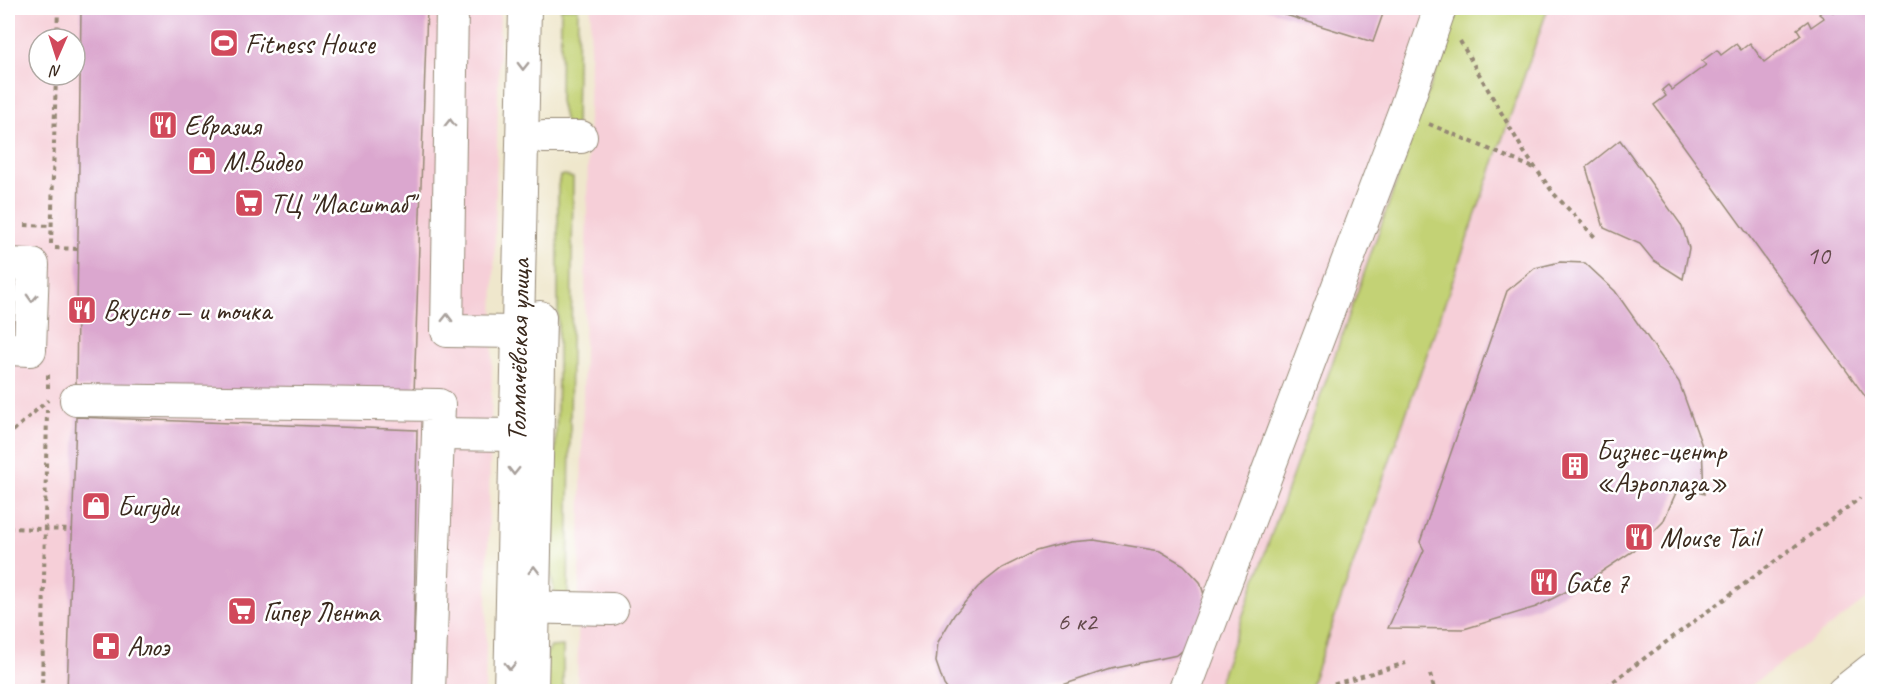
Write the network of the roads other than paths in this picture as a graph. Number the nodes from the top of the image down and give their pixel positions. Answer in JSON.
{"nodes":[{"id":1,"x":452,"y":8,"type":"edge"},
{"id":2,"x":525,"y":8,"type":"edge"},
{"id":3,"x":547,"y":8,"type":"edge"},
{"id":4,"x":1440,"y":8,"type":"edge"},
{"id":5,"x":544,"y":137,"type":"junction"},
{"id":6,"x":581,"y":137,"type":"dead end"},
{"id":7,"x":8,"y":264,"type":"edge"},
{"id":8,"x":518,"y":332,"type":"junction"},
{"id":9,"x":8,"y":349,"type":"edge"},
{"id":10,"x":62,"y":400,"type":"road end"},
{"id":11,"x":438,"y":434,"type":"junction"},
{"id":12,"x":515,"y":435,"type":"junction"},
{"id":13,"x":523,"y":607,"type":"junction"},
{"id":14,"x":612,"y":609,"type":"dead end"},
{"id":15,"x":1872,"y":669,"type":"edge"},
{"id":16,"x":429,"y":692,"type":"edge"},
{"id":17,"x":510,"y":692,"type":"edge"},
{"id":18,"x":532,"y":692,"type":"edge"},
{"id":19,"x":1184,"y":692,"type":"edge"},
{"id":20,"x":1842,"y":692,"type":"edge"}],
"edges":[{"from":8,"to":1,"type":"street","one_way":true},
{"from":2,"to":8,"type":"street","name":"Толмачёвская улица","one_way":true},
{"from":3,"to":5,"type":"street","name":"Толмачёвская улица"},
{"from":4,"to":19,"type":"street"},
{"from":5,"to":6,"type":"street"},
{"from":13,"to":5,"type":"street","name":"Толмачёвская улица","one_way":true},
{"from":7,"to":9,"type":"street","one_way":true},
{"from":8,"to":12,"type":"street","name":"Толмачёвская улица"},
{"from":10,"to":11,"type":"street"},
{"from":11,"to":12,"type":"street"},
{"from":11,"to":16,"type":"street"},
{"from":12,"to":13,"type":"street","name":"Толмачёвская улица","one_way":true},
{"from":13,"to":14,"type":"street"},
{"from":13,"to":17,"type":"street","name":"Толмачёвская улица","one_way":true},
{"from":13,"to":18,"type":"street","name":"Толмачёвская улица"},
{"from":15,"to":20,"type":"street"}]}
